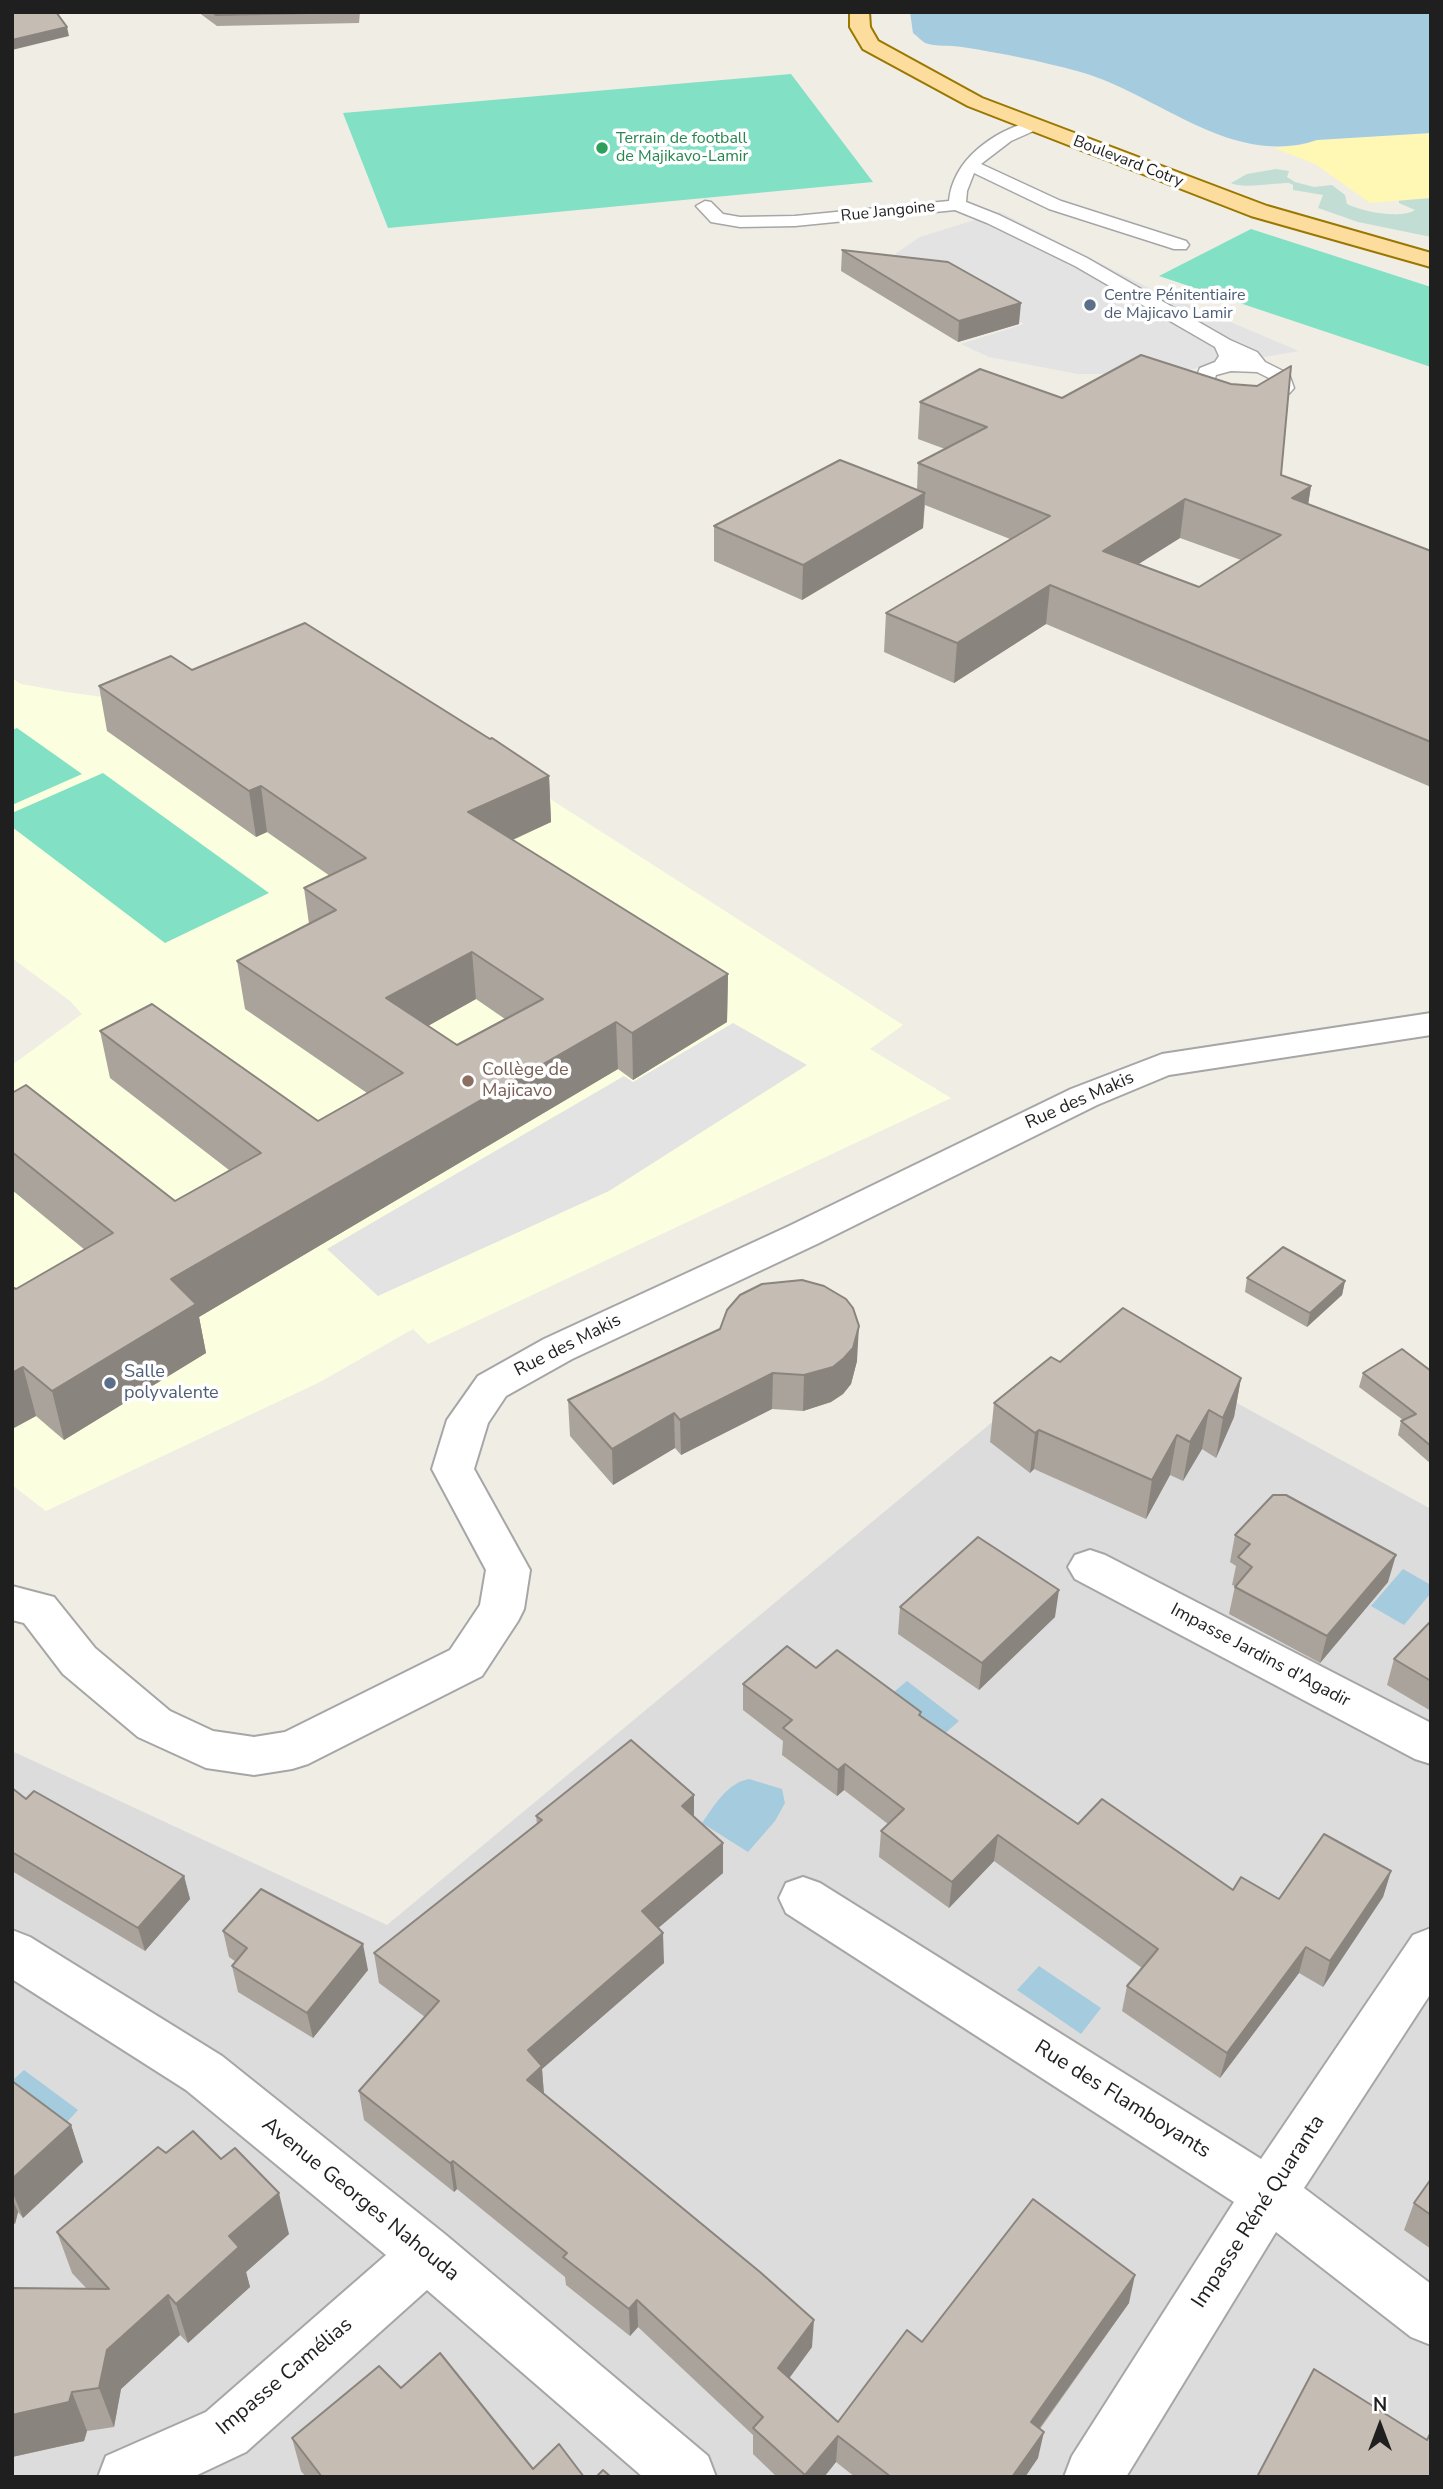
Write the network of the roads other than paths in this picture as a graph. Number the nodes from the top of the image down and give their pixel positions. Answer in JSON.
{"nodes":[{"id":1,"x":859,"y":12,"type":"edge"},
{"id":2,"x":1032,"y":126,"type":"junction"},
{"id":3,"x":971,"y":165,"type":"junction"},
{"id":4,"x":957,"y":201,"type":"junction"},
{"id":5,"x":705,"y":206,"type":"dead end"},
{"id":6,"x":1069,"y":210,"type":"junction"},
{"id":7,"x":1180,"y":245,"type":"dead end"},
{"id":8,"x":1431,"y":260,"type":"edge"},
{"id":9,"x":1223,"y":344,"type":"junction"},
{"id":10,"x":1223,"y":366,"type":"junction"},
{"id":11,"x":1258,"y":366,"type":"junction"},
{"id":12,"x":1431,"y":1024,"type":"edge"},
{"id":13,"x":1090,"y":1567,"type":"dead end"},
{"id":14,"x":12,"y":1603,"type":"edge"},
{"id":15,"x":1431,"y":1745,"type":"edge"},
{"id":16,"x":803,"y":1898,"type":"dead end"},
{"id":17,"x":1431,"y":1950,"type":"edge"},
{"id":18,"x":12,"y":1952,"type":"edge"},
{"id":19,"x":1269,"y":2194,"type":"junction"},
{"id":20,"x":427,"y":2254,"type":"junction"},
{"id":21,"x":1431,"y":2318,"type":"edge"},
{"id":22,"x":127,"y":2477,"type":"edge"},
{"id":23,"x":687,"y":2477,"type":"edge"},
{"id":24,"x":1093,"y":2477,"type":"edge"}],
"edges":[{"from":1,"to":2,"type":"main road","name":"Boulevard Cotry"},
{"from":2,"to":3,"type":"lane","name":"Rue Jangoine"},
{"from":2,"to":8,"type":"main road","name":"Boulevard Cotry"},
{"from":3,"to":4,"type":"lane","name":"Rue Jangoine"},
{"from":3,"to":6,"type":"lane"},
{"from":4,"to":5,"type":"lane","name":"Rue Jangoine"},
{"from":4,"to":6,"type":"lane"},
{"from":4,"to":9,"type":"lane"},
{"from":6,"to":7,"type":"lane"},
{"from":9,"to":10,"type":"lane"},
{"from":9,"to":11,"type":"lane"},
{"from":10,"to":11,"type":"lane"},
{"from":10,"to":11,"type":"lane"},
{"from":12,"to":14,"type":"street","name":"Rue des Makis"},
{"from":13,"to":15,"type":"street","name":"Impasse Jardins d'Agadir"},
{"from":16,"to":19,"type":"street","name":"Rue des Flamboyants"},
{"from":17,"to":19,"type":"street","name":"Impasse Réné Quaranta"},
{"from":18,"to":20,"type":"street","name":"Avenue Georges Nahouda"},
{"from":19,"to":21,"type":"street","name":"Rue des Flamboyants"},
{"from":19,"to":24,"type":"street","name":"Impasse Réné Quaranta"},
{"from":20,"to":22,"type":"street","name":"Impasse Camélias"},
{"from":20,"to":23,"type":"street","name":"Avenue Georges Nahouda"}]}
